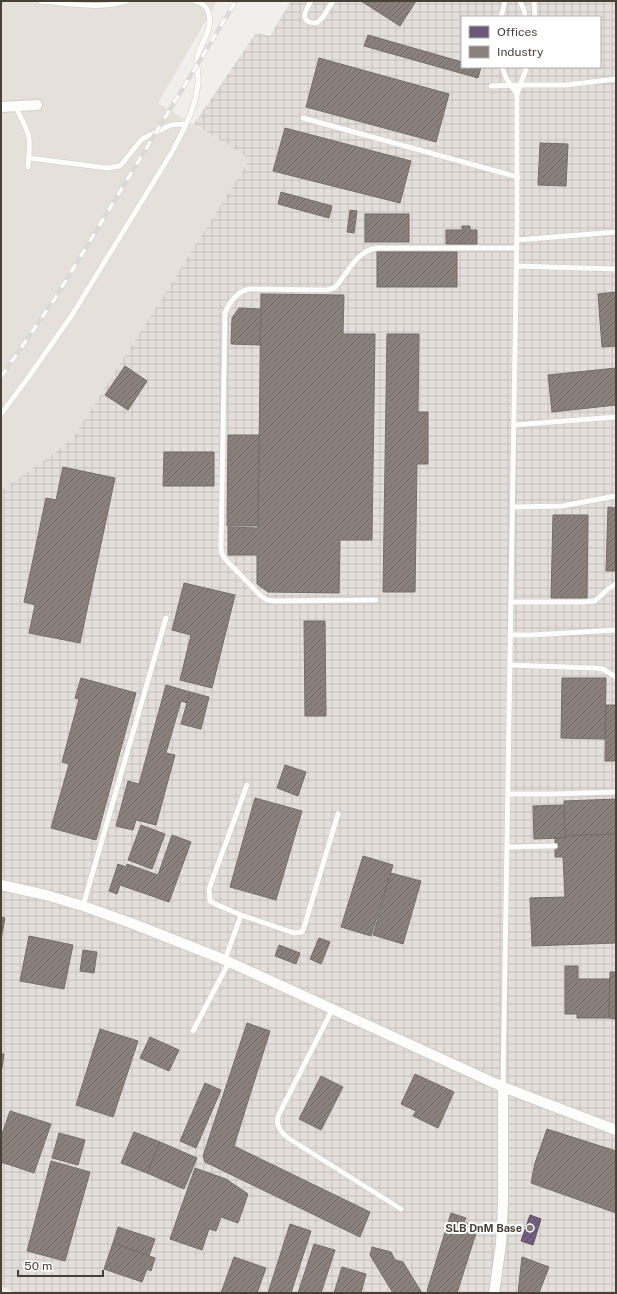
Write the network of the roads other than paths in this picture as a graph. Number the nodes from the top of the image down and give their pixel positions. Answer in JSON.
{"nodes":[{"id":1,"x":40,"y":1,"type":"edge"},
{"id":2,"x":127,"y":1,"type":"edge"},
{"id":3,"x":195,"y":1,"type":"edge"},
{"id":4,"x":311,"y":1,"type":"edge"},
{"id":5,"x":333,"y":1,"type":"edge"},
{"id":6,"x":505,"y":1,"type":"edge"},
{"id":7,"x":520,"y":1,"type":"edge"},
{"id":8,"x":534,"y":1,"type":"edge"},
{"id":9,"x":501,"y":16,"type":"edge"},
{"id":10,"x":525,"y":16,"type":"edge"},
{"id":11,"x":535,"y":16,"type":"edge"},
{"id":12,"x":502,"y":68,"type":"edge"},
{"id":13,"x":526,"y":68,"type":"edge"},
{"id":14,"x":616,"y":79,"type":"edge"},
{"id":15,"x":511,"y":85,"type":"junction"},
{"id":16,"x":520,"y":85,"type":"junction"},
{"id":17,"x":491,"y":86,"type":"dead end"},
{"id":18,"x":517,"y":94,"type":"junction"},
{"id":19,"x":37,"y":105,"type":"dead end"},
{"id":20,"x":15,"y":106,"type":"junction"},
{"id":21,"x":1,"y":107,"type":"edge"},
{"id":22,"x":302,"y":118,"type":"dead end"},
{"id":23,"x":186,"y":124,"type":"junction"},
{"id":24,"x":29,"y":158,"type":"junction"},
{"id":25,"x":28,"y":167,"type":"dead end"},
{"id":26,"x":518,"y":177,"type":"junction"},
{"id":27,"x":616,"y":232,"type":"edge"},
{"id":28,"x":517,"y":240,"type":"junction"},
{"id":29,"x":517,"y":248,"type":"junction"},
{"id":30,"x":516,"y":266,"type":"junction"},
{"id":31,"x":616,"y":269,"type":"edge"},
{"id":32,"x":1,"y":414,"type":"edge"},
{"id":33,"x":616,"y":417,"type":"edge"},
{"id":34,"x":514,"y":425,"type":"junction"},
{"id":35,"x":616,"y":496,"type":"edge"},
{"id":36,"x":513,"y":507,"type":"junction"},
{"id":37,"x":616,"y":584,"type":"edge"},
{"id":38,"x":376,"y":600,"type":"dead end"},
{"id":39,"x":511,"y":602,"type":"junction"},
{"id":40,"x":166,"y":618,"type":"dead end"},
{"id":41,"x":616,"y":630,"type":"edge"},
{"id":42,"x":510,"y":635,"type":"junction"},
{"id":43,"x":510,"y":665,"type":"junction"},
{"id":44,"x":616,"y":677,"type":"edge"},
{"id":45,"x":247,"y":785,"type":"dead end"},
{"id":46,"x":616,"y":792,"type":"edge"},
{"id":47,"x":508,"y":794,"type":"junction"},
{"id":48,"x":338,"y":814,"type":"dead end"},
{"id":49,"x":555,"y":846,"type":"dead end"},
{"id":50,"x":507,"y":847,"type":"junction"},
{"id":51,"x":1,"y":886,"type":"edge"},
{"id":52,"x":83,"y":906,"type":"junction"},
{"id":53,"x":241,"y":914,"type":"junction"},
{"id":54,"x":227,"y":961,"type":"junction"},
{"id":55,"x":332,"y":1010,"type":"junction"},
{"id":56,"x":193,"y":1031,"type":"dead end"},
{"id":57,"x":503,"y":1086,"type":"junction"},
{"id":58,"x":616,"y":1130,"type":"edge"},
{"id":59,"x":401,"y":1209,"type":"dead end"},
{"id":60,"x":494,"y":1293,"type":"edge"}],
"edges":[{"from":1,"to":2,"type":"lane"},
{"from":3,"to":23,"type":"lane"},
{"from":4,"to":5,"type":"lane"},
{"from":6,"to":9,"type":"lane"},
{"from":7,"to":10,"type":"lane"},
{"from":8,"to":11,"type":"lane"},
{"from":12,"to":15,"type":"lane"},
{"from":13,"to":16,"type":"lane"},
{"from":14,"to":16,"type":"lane"},
{"from":15,"to":16,"type":"lane"},
{"from":15,"to":17,"type":"lane"},
{"from":15,"to":18,"type":"lane"},
{"from":16,"to":18,"type":"lane"},
{"from":18,"to":26,"type":"lane"},
{"from":19,"to":20,"type":"street"},
{"from":20,"to":21,"type":"street"},
{"from":20,"to":24,"type":"lane"},
{"from":22,"to":26,"type":"lane"},
{"from":23,"to":24,"type":"lane"},
{"from":23,"to":32,"type":"lane"},
{"from":24,"to":25,"type":"lane"},
{"from":26,"to":28,"type":"lane"},
{"from":27,"to":28,"type":"lane"},
{"from":28,"to":29,"type":"lane"},
{"from":29,"to":30,"type":"lane"},
{"from":29,"to":38,"type":"lane"},
{"from":30,"to":31,"type":"lane"},
{"from":30,"to":34,"type":"lane"},
{"from":33,"to":34,"type":"lane"},
{"from":34,"to":36,"type":"lane"},
{"from":35,"to":36,"type":"lane"},
{"from":36,"to":39,"type":"lane"},
{"from":37,"to":39,"type":"lane"},
{"from":39,"to":42,"type":"lane"},
{"from":40,"to":52,"type":"lane"},
{"from":41,"to":42,"type":"lane"},
{"from":42,"to":43,"type":"lane"},
{"from":43,"to":44,"type":"lane"},
{"from":43,"to":47,"type":"lane"},
{"from":45,"to":53,"type":"lane"},
{"from":46,"to":47,"type":"lane"},
{"from":47,"to":50,"type":"lane"},
{"from":48,"to":53,"type":"lane"},
{"from":49,"to":50,"type":"lane"},
{"from":50,"to":57,"type":"lane"},
{"from":51,"to":52,"type":"street"},
{"from":52,"to":54,"type":"street"},
{"from":53,"to":54,"type":"lane"},
{"from":54,"to":55,"type":"street"},
{"from":54,"to":56,"type":"lane"},
{"from":55,"to":57,"type":"street"},
{"from":55,"to":59,"type":"lane"},
{"from":57,"to":58,"type":"street"},
{"from":57,"to":60,"type":"street"}]}
